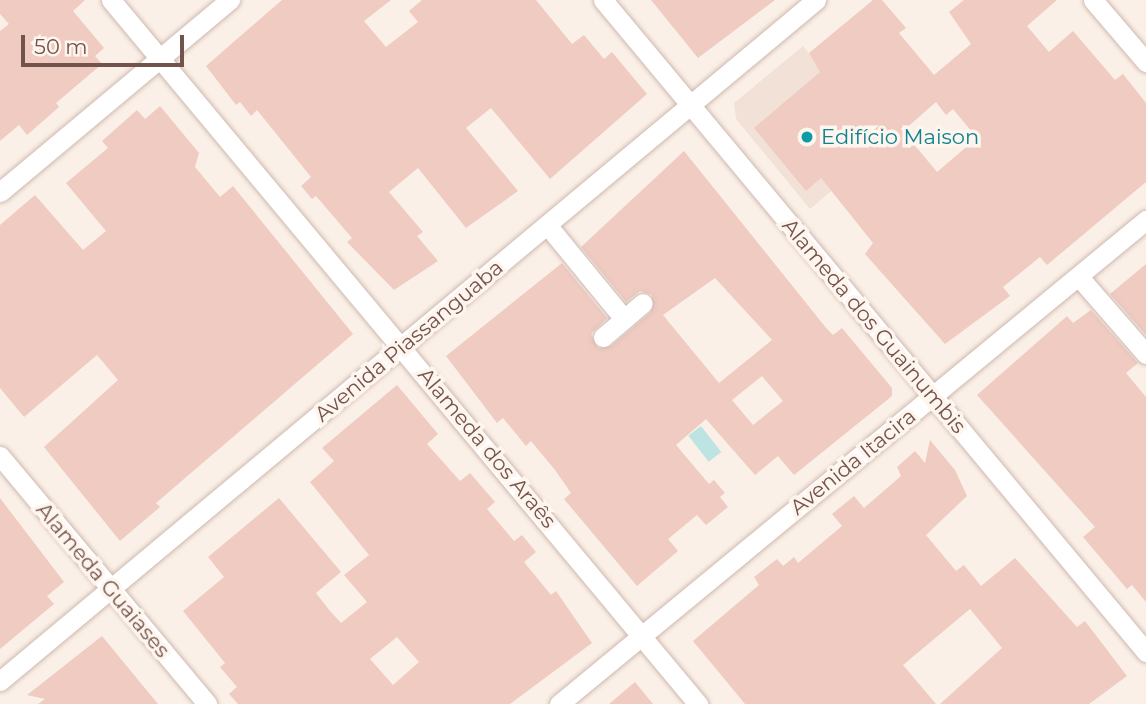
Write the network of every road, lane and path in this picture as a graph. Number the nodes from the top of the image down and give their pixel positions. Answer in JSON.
{"nodes":[{"id":1,"x":111,"y":0,"type":"edge"},
{"id":2,"x":230,"y":0,"type":"edge"},
{"id":3,"x":603,"y":0,"type":"edge"},
{"id":4,"x":816,"y":0,"type":"edge"},
{"id":5,"x":1093,"y":0,"type":"edge"},
{"id":6,"x":160,"y":59,"type":"junction"},
{"id":7,"x":1146,"y":62,"type":"edge"},
{"id":8,"x":692,"y":106,"type":"junction"},
{"id":9,"x":0,"y":192,"type":"edge"},
{"id":10,"x":1146,"y":220,"type":"edge"},
{"id":11,"x":548,"y":226,"type":"junction"},
{"id":12,"x":1079,"y":276,"type":"junction"},
{"id":13,"x":643,"y":303,"type":"dead end"},
{"id":14,"x":624,"y":319,"type":"junction"},
{"id":15,"x":603,"y":337,"type":"dead end"},
{"id":16,"x":403,"y":346,"type":"junction"},
{"id":17,"x":1146,"y":354,"type":"edge"},
{"id":18,"x":933,"y":397,"type":"junction"},
{"id":19,"x":0,"y":456,"type":"edge"},
{"id":20,"x":110,"y":589,"type":"junction"},
{"id":21,"x":641,"y":635,"type":"junction"},
{"id":22,"x":1146,"y":652,"type":"edge"},
{"id":23,"x":0,"y":681,"type":"edge"},
{"id":24,"x":207,"y":704,"type":"edge"},
{"id":25,"x":559,"y":704,"type":"edge"},
{"id":26,"x":698,"y":704,"type":"edge"}],
"edges":[{"from":1,"to":6,"type":"street","name":"Alameda dos Araês"},
{"from":2,"to":6,"type":"street"},
{"from":3,"to":8,"type":"street","name":"Alameda dos Guainumbis"},
{"from":4,"to":8,"type":"street","name":"Avenida Piassanguaba"},
{"from":5,"to":7,"type":"street"},
{"from":6,"to":9,"type":"street"},
{"from":6,"to":16,"type":"street","name":"Alameda dos Araês"},
{"from":8,"to":11,"type":"street","name":"Avenida Piassanguaba"},
{"from":8,"to":18,"type":"street","name":"Alameda dos Guainumbis"},
{"from":10,"to":12,"type":"street","name":"Avenida Itacira"},
{"from":11,"to":14,"type":"street"},
{"from":11,"to":16,"type":"street","name":"Avenida Piassanguaba"},
{"from":12,"to":17,"type":"street"},
{"from":12,"to":18,"type":"street","name":"Avenida Itacira"},
{"from":13,"to":14,"type":"street"},
{"from":14,"to":15,"type":"street"},
{"from":16,"to":20,"type":"street","name":"Avenida Piassanguaba"},
{"from":16,"to":21,"type":"street","name":"Alameda dos Araês"},
{"from":18,"to":21,"type":"street","name":"Avenida Itacira"},
{"from":18,"to":22,"type":"street","name":"Alameda dos Guainumbis"},
{"from":19,"to":20,"type":"street","name":"Alameda Guaiases"},
{"from":20,"to":23,"type":"street","name":"Avenida Piassanguaba"},
{"from":20,"to":24,"type":"street","name":"Alameda Guaiases"},
{"from":21,"to":25,"type":"street","name":"Avenida Itacira"},
{"from":21,"to":26,"type":"street","name":"Alameda dos Araês"}]}
